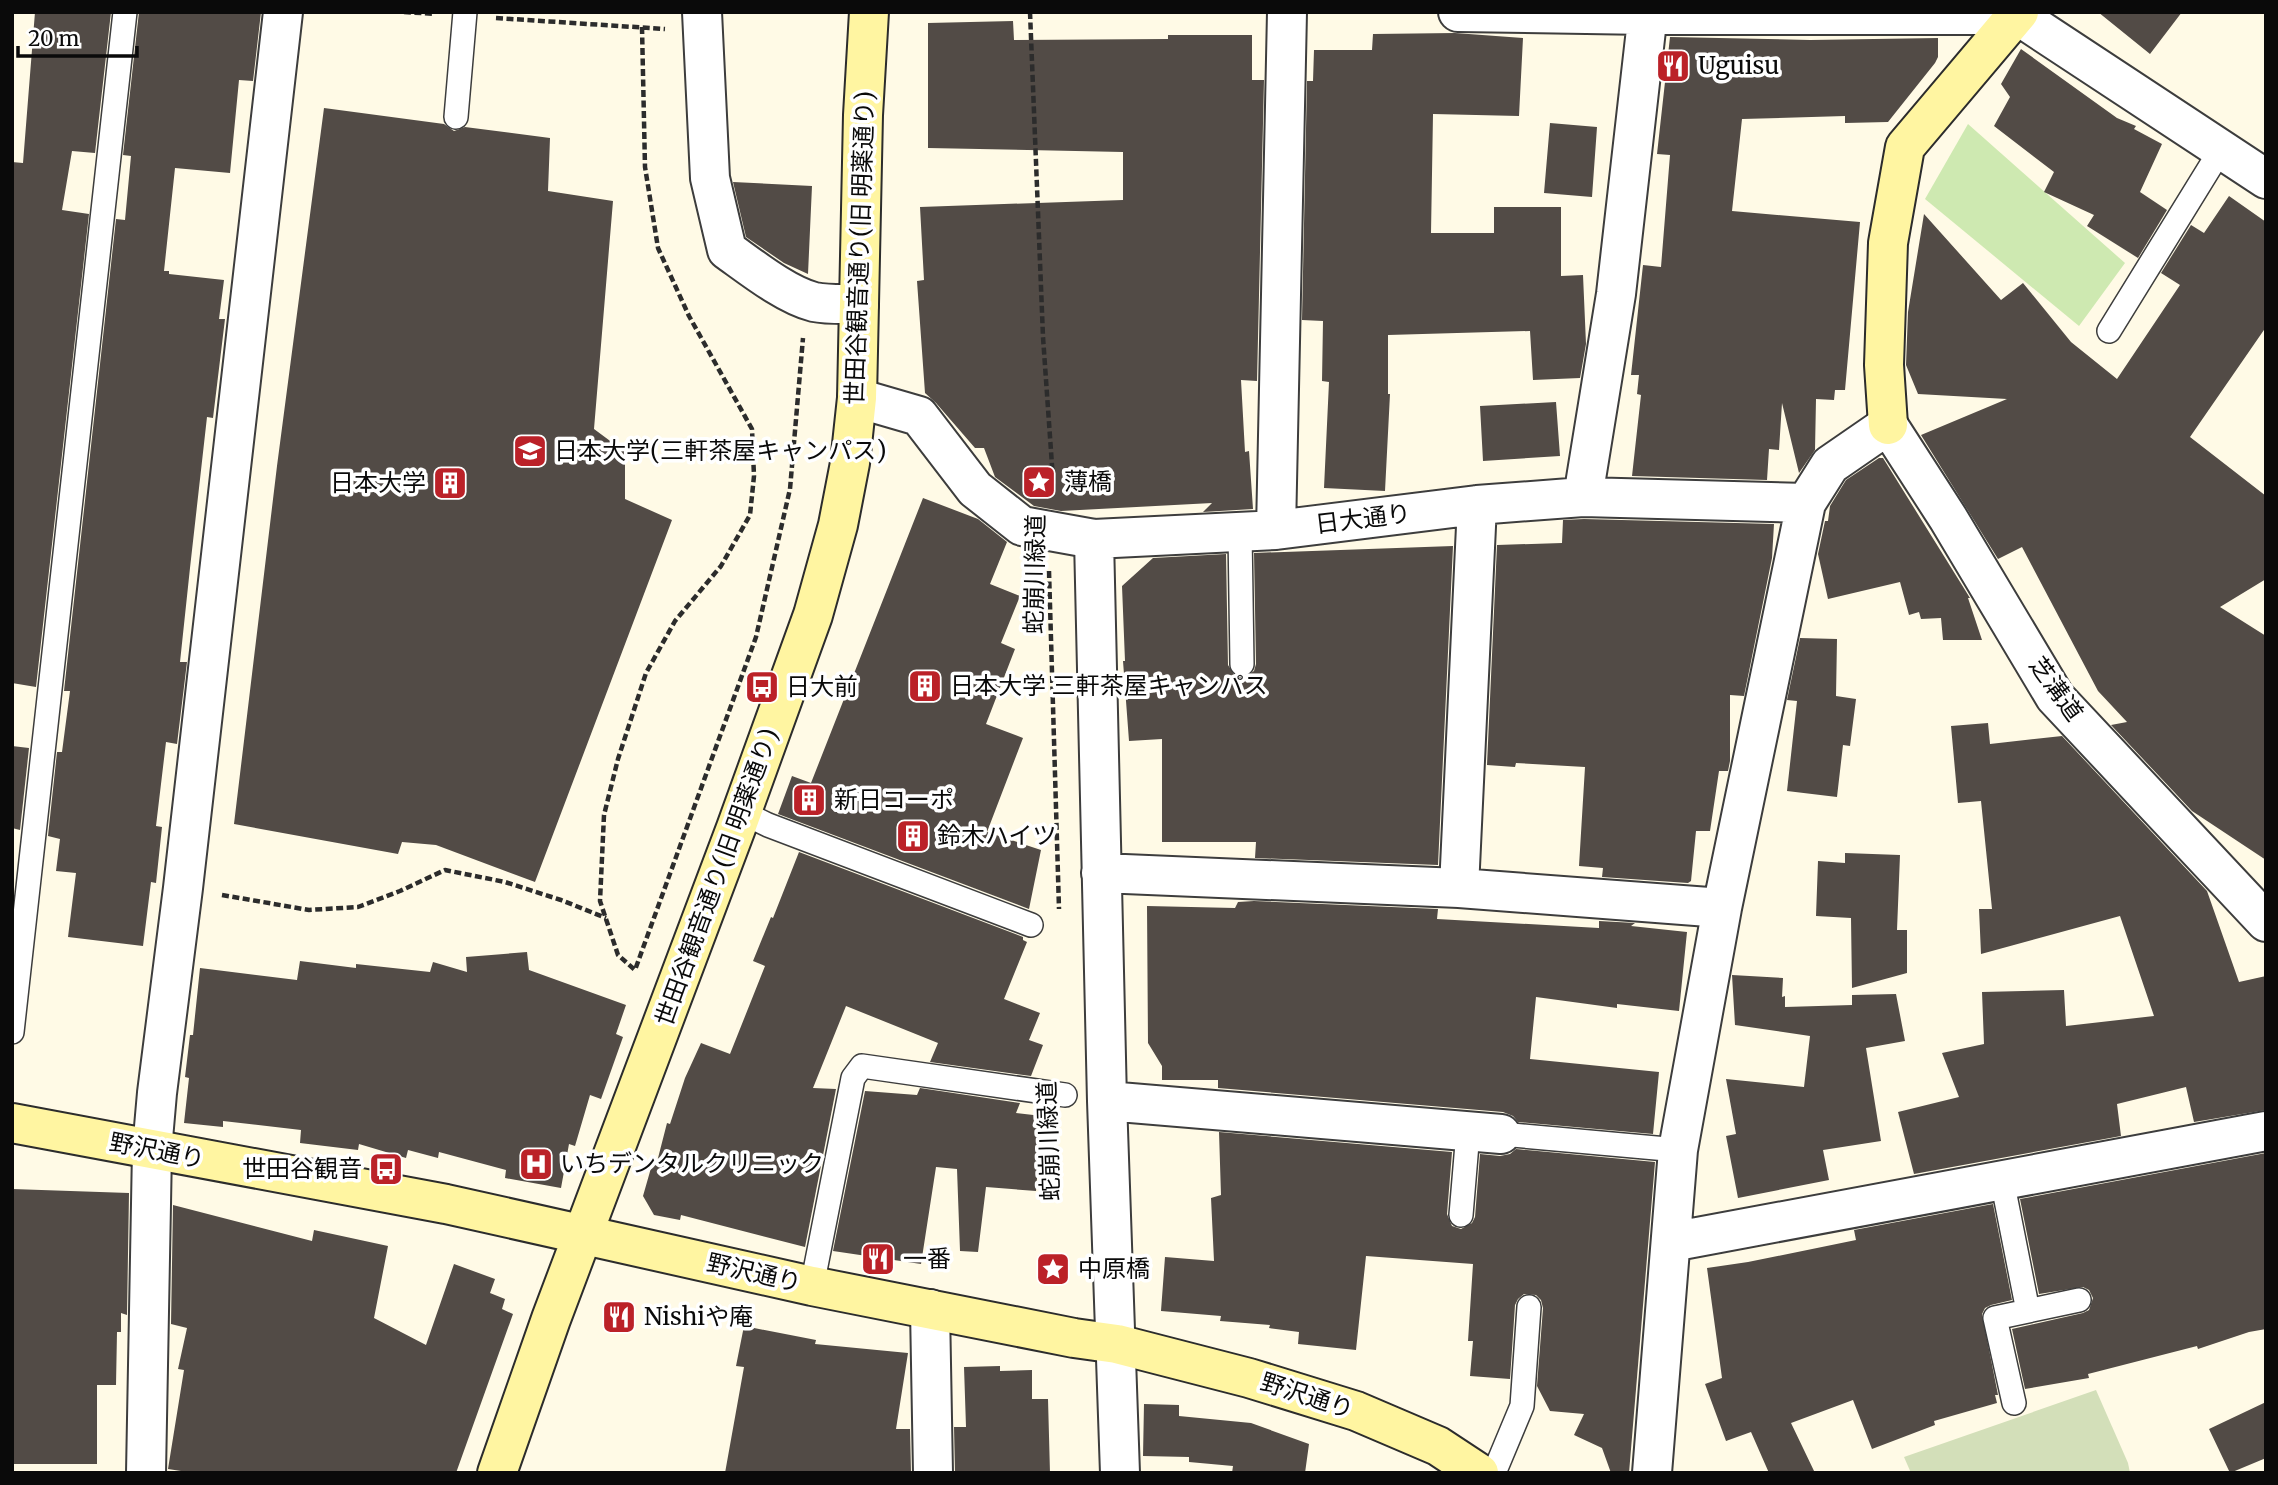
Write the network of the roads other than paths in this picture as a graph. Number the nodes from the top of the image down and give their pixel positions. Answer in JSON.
{"nodes":[{"id":1,"x":125,"y":12,"type":"edge"},
{"id":2,"x":283,"y":12,"type":"edge"},
{"id":3,"x":869,"y":12,"type":"edge"},
{"id":4,"x":1287,"y":12,"type":"edge"},
{"id":5,"x":1458,"y":12,"type":"edge"},
{"id":6,"x":2018,"y":13,"type":"edge"},
{"id":7,"x":1648,"y":14,"type":"edge"},
{"id":8,"x":464,"y":15,"type":"edge"},
{"id":9,"x":690,"y":21,"type":"edge"},
{"id":10,"x":456,"y":117,"type":"dead end"},
{"id":11,"x":2220,"y":151,"type":"junction"},
{"id":12,"x":2266,"y":179,"type":"edge"},
{"id":13,"x":859,"y":304,"type":"junction"},
{"id":14,"x":2109,"y":331,"type":"dead end"},
{"id":15,"x":857,"y":398,"type":"junction"},
{"id":16,"x":1888,"y":425,"type":"junction"},
{"id":17,"x":1583,"y":497,"type":"junction"},
{"id":18,"x":1806,"y":503,"type":"junction"},
{"id":19,"x":1477,"y":505,"type":"junction"},
{"id":20,"x":1258,"y":531,"type":"junction"},
{"id":21,"x":1094,"y":539,"type":"junction"},
{"id":22,"x":1242,"y":664,"type":"dead end"},
{"id":23,"x":741,"y":812,"type":"junction"},
{"id":24,"x":1101,"y":873,"type":"junction"},
{"id":25,"x":1459,"y":888,"type":"junction"},
{"id":26,"x":1722,"y":908,"type":"junction"},
{"id":27,"x":2266,"y":922,"type":"edge"},
{"id":28,"x":1031,"y":925,"type":"dead end"},
{"id":29,"x":12,"y":1032,"type":"edge"},
{"id":30,"x":1065,"y":1095,"type":"dead end"},
{"id":31,"x":1108,"y":1101,"type":"junction"},
{"id":32,"x":12,"y":1123,"type":"edge"},
{"id":33,"x":2266,"y":1130,"type":"edge"},
{"id":34,"x":1485,"y":1133,"type":"junction"},
{"id":35,"x":152,"y":1150,"type":"junction"},
{"id":36,"x":1678,"y":1150,"type":"junction"},
{"id":37,"x":2002,"y":1180,"type":"junction"},
{"id":38,"x":1461,"y":1215,"type":"dead end"},
{"id":39,"x":582,"y":1235,"type":"junction"},
{"id":40,"x":1671,"y":1242,"type":"junction"},
{"id":41,"x":811,"y":1286,"type":"junction"},
{"id":42,"x":2079,"y":1300,"type":"dead end"},
{"id":43,"x":1529,"y":1307,"type":"dead end"},
{"id":44,"x":930,"y":1309,"type":"junction"},
{"id":45,"x":2028,"y":1311,"type":"junction"},
{"id":46,"x":1117,"y":1345,"type":"junction"},
{"id":47,"x":2014,"y":1403,"type":"dead end"},
{"id":48,"x":146,"y":1473,"type":"edge"},
{"id":49,"x":497,"y":1473,"type":"edge"},
{"id":50,"x":933,"y":1473,"type":"edge"},
{"id":51,"x":1120,"y":1473,"type":"edge"},
{"id":52,"x":1479,"y":1473,"type":"edge"},
{"id":53,"x":1494,"y":1473,"type":"edge"},
{"id":54,"x":1652,"y":1473,"type":"edge"}],
"edges":[{"from":1,"to":29,"type":"lane"},
{"from":2,"to":35,"type":"street"},
{"from":3,"to":13,"type":"street","name":"世田谷観音通り(旧 明薬通り)"},
{"from":4,"to":20,"type":"street"},
{"from":5,"to":7,"type":"street"},
{"from":6,"to":7,"type":"street"},
{"from":6,"to":11,"type":"street"},
{"from":6,"to":16,"type":"street"},
{"from":7,"to":17,"type":"street"},
{"from":8,"to":10,"type":"lane"},
{"from":9,"to":13,"type":"street"},
{"from":11,"to":12,"type":"street"},
{"from":11,"to":14,"type":"lane"},
{"from":13,"to":15,"type":"street","name":"世田谷観音通り(旧 明薬通り)"},
{"from":15,"to":21,"type":"street","name":"日大通り"},
{"from":15,"to":23,"type":"street","name":"世田谷観音通り(旧 明薬通り)"},
{"from":16,"to":18,"type":"street"},
{"from":16,"to":27,"type":"street","name":"芝溝道"},
{"from":17,"to":18,"type":"street","name":"日大通り"},
{"from":17,"to":19,"type":"street","name":"日大通り"},
{"from":18,"to":26,"type":"street"},
{"from":19,"to":20,"type":"street","name":"日大通り"},
{"from":19,"to":25,"type":"street"},
{"from":20,"to":21,"type":"street","name":"日大通り"},
{"from":20,"to":22,"type":"lane"},
{"from":21,"to":24,"type":"street"},
{"from":23,"to":28,"type":"lane"},
{"from":23,"to":39,"type":"street","name":"世田谷観音通り(旧 明薬通り)"},
{"from":24,"to":25,"type":"street"},
{"from":24,"to":31,"type":"street"},
{"from":25,"to":26,"type":"street"},
{"from":26,"to":36,"type":"street"},
{"from":30,"to":41,"type":"lane"},
{"from":31,"to":34,"type":"street"},
{"from":31,"to":46,"type":"street"},
{"from":32,"to":35,"type":"street","name":"野沢通り"},
{"from":33,"to":37,"type":"street"},
{"from":34,"to":36,"type":"lane"},
{"from":34,"to":38,"type":"lane"},
{"from":35,"to":39,"type":"street","name":"野沢通り"},
{"from":35,"to":48,"type":"street"},
{"from":36,"to":40,"type":"street"},
{"from":37,"to":40,"type":"street"},
{"from":37,"to":45,"type":"lane"},
{"from":39,"to":41,"type":"street","name":"野沢通り"},
{"from":39,"to":49,"type":"street","name":"世田谷観音通り(旧 明薬通り)"},
{"from":40,"to":54,"type":"street"},
{"from":41,"to":44,"type":"street","name":"野沢通り"},
{"from":42,"to":45,"type":"lane"},
{"from":43,"to":53,"type":"lane"},
{"from":44,"to":46,"type":"street","name":"野沢通り"},
{"from":44,"to":50,"type":"street"},
{"from":45,"to":47,"type":"lane"},
{"from":46,"to":51,"type":"street"},
{"from":46,"to":52,"type":"street","name":"野沢通り"}]}
